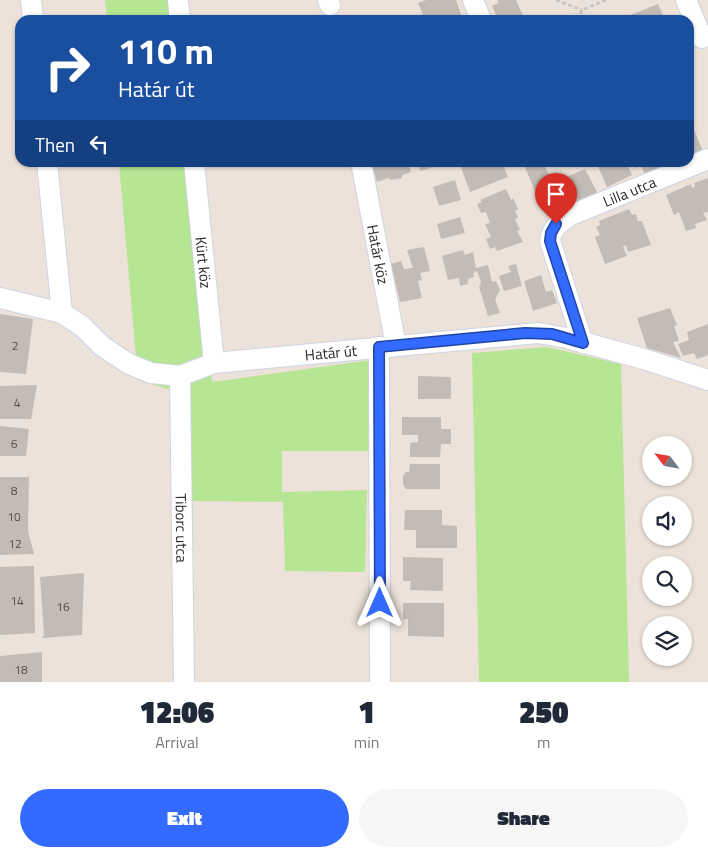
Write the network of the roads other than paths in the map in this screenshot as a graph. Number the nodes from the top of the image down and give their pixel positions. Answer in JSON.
{"nodes":[{"id":1,"x":31,"y":0,"type":"edge"},
{"id":2,"x":178,"y":0,"type":"edge"},
{"id":3,"x":473,"y":0,"type":"edge"},
{"id":4,"x":686,"y":0,"type":"edge"},
{"id":5,"x":32,"y":15,"type":"edge"},
{"id":6,"x":180,"y":15,"type":"edge"},
{"id":7,"x":479,"y":15,"type":"edge"},
{"id":8,"x":692,"y":15,"type":"edge"},
{"id":9,"x":694,"y":19,"type":"edge"},
{"id":10,"x":702,"y":38,"type":"dead end"},
{"id":11,"x":708,"y":158,"type":"edge"},
{"id":12,"x":694,"y":164,"type":"edge"},
{"id":13,"x":47,"y":167,"type":"edge"},
{"id":14,"x":194,"y":167,"type":"edge"},
{"id":15,"x":362,"y":167,"type":"edge"},
{"id":16,"x":687,"y":167,"type":"edge"},
{"id":17,"x":0,"y":298,"type":"edge"},
{"id":18,"x":62,"y":313,"type":"junction"},
{"id":19,"x":583,"y":343,"type":"junction"},
{"id":20,"x":388,"y":346,"type":"junction"},
{"id":21,"x":214,"y":363,"type":"junction"},
{"id":22,"x":180,"y":376,"type":"junction"},
{"id":23,"x":708,"y":380,"type":"edge"},
{"id":24,"x":184,"y":682,"type":"edge"},
{"id":25,"x":380,"y":682,"type":"edge"}],
"edges":[{"from":1,"to":5,"type":"street"},
{"from":2,"to":6,"type":"street"},
{"from":3,"to":7,"type":"street"},
{"from":4,"to":8,"type":"street"},
{"from":9,"to":10,"type":"street"},
{"from":11,"to":12,"type":"street","name":"Lilla utca"},
{"from":13,"to":18,"type":"street"},
{"from":14,"to":21,"type":"street","name":"Kürt köz"},
{"from":15,"to":20,"type":"street","name":"Határ köz"},
{"from":16,"to":19,"type":"street","name":"Lilla utca"},
{"from":17,"to":18,"type":"street","name":"Határ út"},
{"from":18,"to":22,"type":"street","name":"Határ út"},
{"from":19,"to":20,"type":"street","name":"Határ út"},
{"from":19,"to":23,"type":"street","name":"Határ út"},
{"from":20,"to":21,"type":"street","name":"Határ út"},
{"from":20,"to":25,"type":"street","name":"Határ köz"},
{"from":21,"to":22,"type":"street","name":"Határ út"},
{"from":22,"to":24,"type":"street","name":"Tiborc utca"}]}
